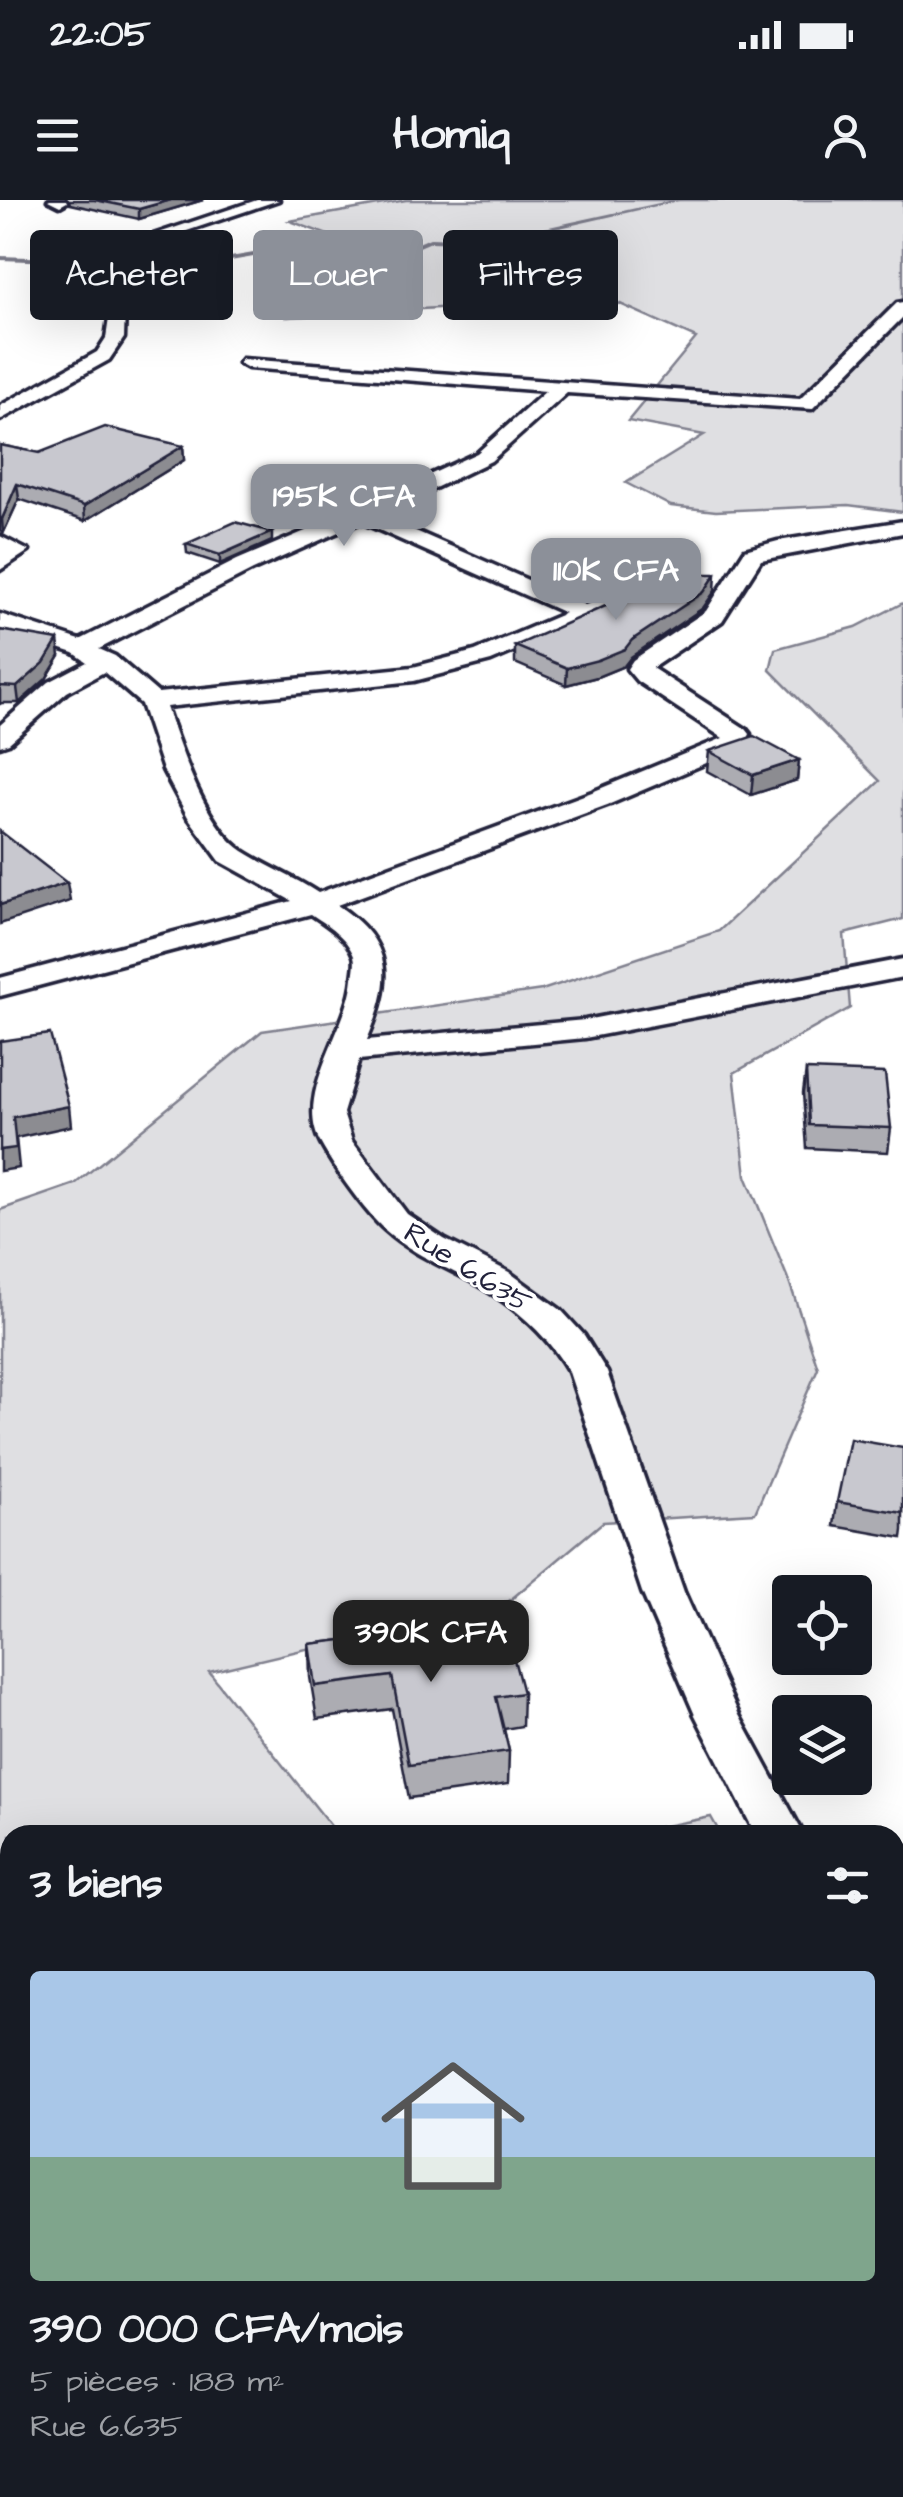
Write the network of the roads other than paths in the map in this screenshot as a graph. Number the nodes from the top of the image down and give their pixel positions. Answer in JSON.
{"nodes":[{"id":1,"x":272,"y":200,"type":"edge"},
{"id":2,"x":178,"y":230,"type":"edge"},
{"id":3,"x":903,"y":306,"type":"edge"},
{"id":4,"x":116,"y":320,"type":"edge"},
{"id":5,"x":248,"y":363,"type":"dead end"},
{"id":6,"x":562,"y":386,"type":"junction"},
{"id":7,"x":0,"y":414,"type":"edge"},
{"id":8,"x":268,"y":478,"type":"dead end"},
{"id":9,"x":358,"y":514,"type":"junction"},
{"id":10,"x":891,"y":530,"type":"edge"},
{"id":11,"x":0,"y":542,"type":"edge"},
{"id":12,"x":903,"y":543,"type":"edge"},
{"id":13,"x":0,"y":563,"type":"edge"},
{"id":14,"x":714,"y":580,"type":"junction"},
{"id":15,"x":584,"y":613,"type":"junction"},
{"id":16,"x":0,"y":621,"type":"edge"},
{"id":17,"x":95,"y":654,"type":"junction"},
{"id":18,"x":152,"y":700,"type":"junction"},
{"id":19,"x":0,"y":738,"type":"edge"},
{"id":20,"x":314,"y":904,"type":"junction"},
{"id":21,"x":903,"y":968,"type":"edge"},
{"id":22,"x":0,"y":986,"type":"edge"},
{"id":23,"x":350,"y":1050,"type":"junction"},
{"id":24,"x":775,"y":1825,"type":"edge"}],
"edges":[{"from":1,"to":2,"type":"street"},
{"from":3,"to":6,"type":"street"},
{"from":4,"to":7,"type":"street"},
{"from":5,"to":6,"type":"street"},
{"from":6,"to":9,"type":"street"},
{"from":8,"to":9,"type":"street"},
{"from":9,"to":15,"type":"street"},
{"from":9,"to":17,"type":"street"},
{"from":10,"to":12,"type":"street"},
{"from":10,"to":14,"type":"street"},
{"from":11,"to":13,"type":"street"},
{"from":14,"to":15,"type":"street"},
{"from":14,"to":20,"type":"street"},
{"from":15,"to":18,"type":"street"},
{"from":16,"to":17,"type":"street"},
{"from":17,"to":18,"type":"street"},
{"from":17,"to":19,"type":"street"},
{"from":18,"to":20,"type":"street","name":"Rue 6.635"},
{"from":20,"to":22,"type":"street"},
{"from":20,"to":23,"type":"street","name":"Rue 6.635"},
{"from":21,"to":23,"type":"street"},
{"from":23,"to":24,"type":"street","name":"Rue 6.635"}]}
